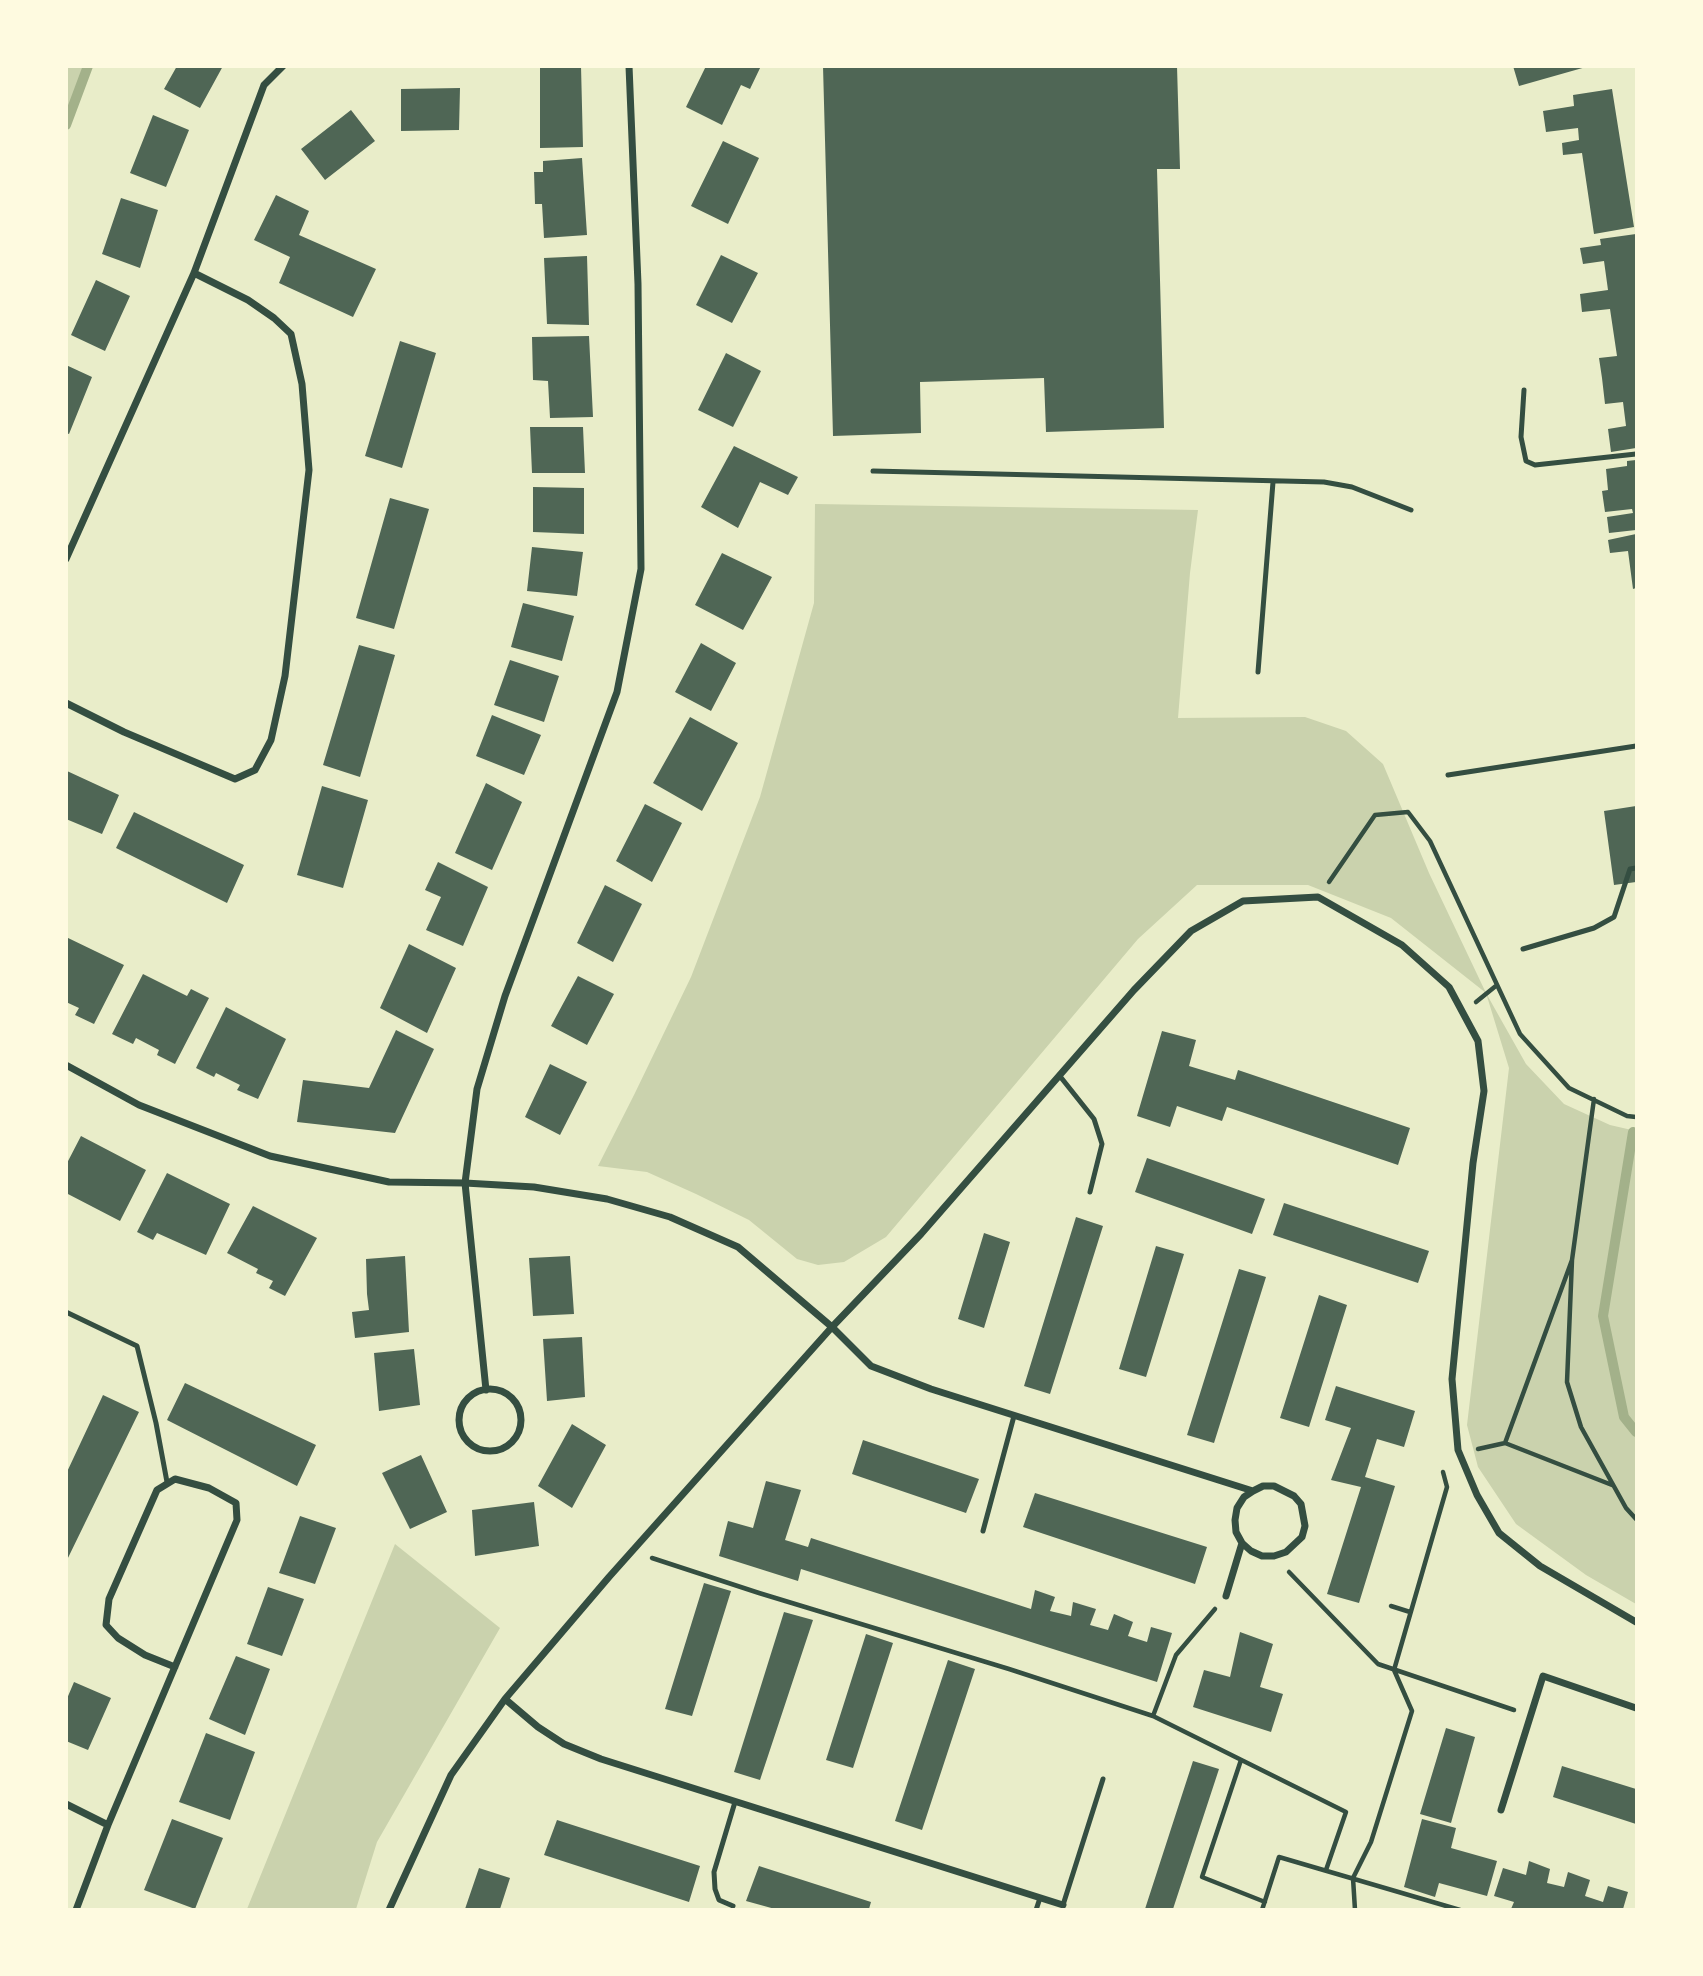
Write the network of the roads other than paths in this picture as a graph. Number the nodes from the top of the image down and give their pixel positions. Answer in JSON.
{"nodes":[{"id":1,"x":283,"y":66,"type":"edge"},
{"id":2,"x":629,"y":66,"type":"edge"},
{"id":3,"x":194,"y":272,"type":"junction"},
{"id":4,"x":1524,"y":390,"type":"dead end"},
{"id":5,"x":1636,"y":454,"type":"edge"},
{"id":6,"x":873,"y":471,"type":"dead end"},
{"id":7,"x":1273,"y":482,"type":"junction"},
{"id":8,"x":1411,"y":510,"type":"dead end"},
{"id":9,"x":66,"y":559,"type":"edge"},
{"id":10,"x":1258,"y":672,"type":"dead end"},
{"id":11,"x":66,"y":703,"type":"edge"},
{"id":12,"x":1636,"y":746,"type":"edge"},
{"id":13,"x":1448,"y":775,"type":"dead end"},
{"id":14,"x":1636,"y":868,"type":"edge"},
{"id":15,"x":1523,"y":949,"type":"dead end"},
{"id":16,"x":66,"y":1065,"type":"edge"},
{"id":17,"x":1059,"y":1075,"type":"junction"},
{"id":18,"x":465,"y":1183,"type":"junction"},
{"id":19,"x":1090,"y":1192,"type":"dead end"},
{"id":20,"x":66,"y":1312,"type":"edge"},
{"id":21,"x":832,"y":1327,"type":"junction"},
{"id":22,"x":486,"y":1390,"type":"junction"},
{"id":23,"x":1014,"y":1416,"type":"junction"},
{"id":24,"x":167,"y":1482,"type":"junction"},
{"id":25,"x":1253,"y":1491,"type":"junction"},
{"id":26,"x":982,"y":1531,"type":"dead end"},
{"id":27,"x":1242,"y":1543,"type":"junction"},
{"id":28,"x":1226,"y":1596,"type":"road end"},
{"id":29,"x":1636,"y":1622,"type":"edge"},
{"id":30,"x":175,"y":1667,"type":"junction"},
{"id":31,"x":505,"y":1699,"type":"junction"},
{"id":32,"x":1636,"y":1708,"type":"edge"},
{"id":33,"x":1103,"y":1779,"type":"dead end"},
{"id":34,"x":735,"y":1802,"type":"junction"},
{"id":35,"x":66,"y":1804,"type":"edge"},
{"id":36,"x":1501,"y":1810,"type":"dead end"},
{"id":37,"x":108,"y":1825,"type":"junction"},
{"id":38,"x":1040,"y":1898,"type":"junction"},
{"id":39,"x":1063,"y":1905,"type":"joint"},
{"id":40,"x":733,"y":1906,"type":"dead end"},
{"id":41,"x":76,"y":1909,"type":"edge"},
{"id":42,"x":389,"y":1909,"type":"edge"},
{"id":43,"x":1036,"y":1909,"type":"edge"}],
"edges":[{"from":1,"to":3,"type":"street"},
{"from":2,"to":18,"type":"street"},
{"from":3,"to":9,"type":"street"},
{"from":3,"to":11,"type":"street"},
{"from":4,"to":5,"type":"lane"},
{"from":6,"to":7,"type":"lane"},
{"from":7,"to":8,"type":"lane"},
{"from":7,"to":10,"type":"lane"},
{"from":12,"to":13,"type":"lane"},
{"from":14,"to":15,"type":"lane"},
{"from":16,"to":18,"type":"street"},
{"from":17,"to":19,"type":"lane"},
{"from":17,"to":21,"type":"street"},
{"from":17,"to":29,"type":"street"},
{"from":18,"to":21,"type":"street"},
{"from":18,"to":22,"type":"street"},
{"from":20,"to":24,"type":"lane"},
{"from":21,"to":23,"type":"street"},
{"from":21,"to":31,"type":"street"},
{"from":22,"to":22,"type":"street"},
{"from":23,"to":25,"type":"street"},
{"from":23,"to":26,"type":"lane"},
{"from":24,"to":30,"type":"street"},
{"from":24,"to":30,"type":"street"},
{"from":25,"to":27,"type":"street"},
{"from":25,"to":27,"type":"street"},
{"from":27,"to":28,"type":"street"},
{"from":30,"to":37,"type":"street"},
{"from":31,"to":34,"type":"street"},
{"from":31,"to":42,"type":"street"},
{"from":32,"to":36,"type":"street"},
{"from":33,"to":39,"type":"lane"},
{"from":34,"to":38,"type":"street"},
{"from":34,"to":40,"type":"lane"},
{"from":35,"to":37,"type":"street"},
{"from":37,"to":41,"type":"street"},
{"from":38,"to":39,"type":"street"},
{"from":38,"to":43,"type":"lane"}]}
